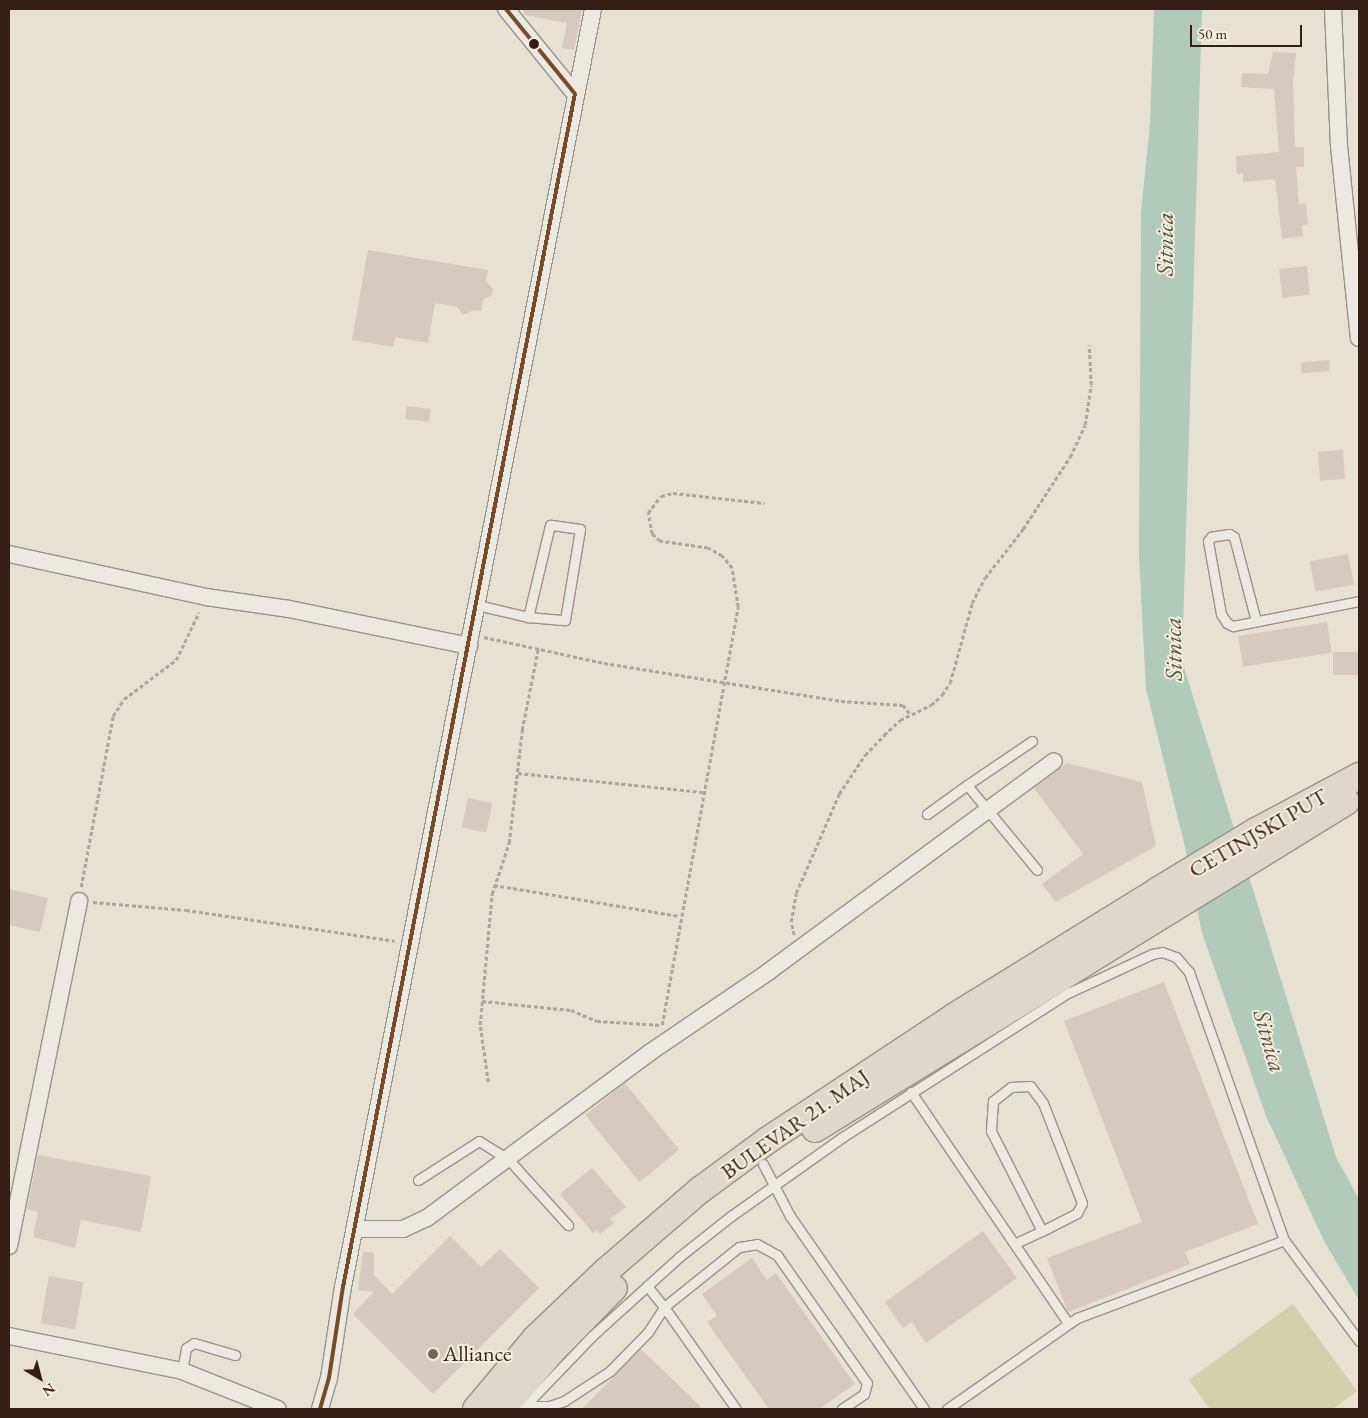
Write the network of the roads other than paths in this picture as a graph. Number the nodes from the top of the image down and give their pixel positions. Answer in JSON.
{"nodes":[{"id":1,"x":506,"y":9,"type":"edge"},
{"id":2,"x":593,"y":9,"type":"edge"},
{"id":3,"x":1333,"y":9,"type":"edge"},
{"id":4,"x":575,"y":94,"type":"junction"},
{"id":5,"x":1359,"y":338,"type":"edge"},
{"id":6,"x":9,"y":554,"type":"edge"},
{"id":7,"x":1359,"y":601,"type":"edge"},
{"id":8,"x":477,"y":605,"type":"junction"},
{"id":9,"x":528,"y":617,"type":"junction"},
{"id":10,"x":1256,"y":621,"type":"junction"},
{"id":11,"x":470,"y":640,"type":"junction"},
{"id":12,"x":1032,"y":741,"type":"dead end"},
{"id":13,"x":1054,"y":761,"type":"dead end"},
{"id":14,"x":1359,"y":776,"type":"edge"},
{"id":15,"x":967,"y":785,"type":"junction"},
{"id":16,"x":1359,"y":794,"type":"edge"},
{"id":17,"x":986,"y":810,"type":"junction"},
{"id":18,"x":927,"y":814,"type":"dead end"},
{"id":19,"x":1259,"y":842,"type":"junction"},
{"id":20,"x":1037,"y":870,"type":"dead end"},
{"id":21,"x":1163,"y":900,"type":"junction"},
{"id":22,"x":79,"y":901,"type":"road end"},
{"id":23,"x":1082,"y":974,"type":"junction"},
{"id":24,"x":911,"y":1092,"type":"junction"},
{"id":25,"x":509,"y":1160,"type":"junction"},
{"id":26,"x":769,"y":1175,"type":"junction"},
{"id":27,"x":418,"y":1180,"type":"dead end"},
{"id":28,"x":568,"y":1225,"type":"dead end"},
{"id":29,"x":355,"y":1229,"type":"junction"},
{"id":30,"x":1042,"y":1230,"type":"junction"},
{"id":31,"x":1284,"y":1240,"type":"junction"},
{"id":32,"x":1016,"y":1243,"type":"junction"},
{"id":33,"x":9,"y":1246,"type":"edge"},
{"id":34,"x":647,"y":1286,"type":"junction"},
{"id":35,"x":664,"y":1307,"type":"junction"},
{"id":36,"x":1068,"y":1323,"type":"junction"},
{"id":37,"x":9,"y":1336,"type":"edge"},
{"id":38,"x":1359,"y":1341,"type":"edge"},
{"id":39,"x":235,"y":1355,"type":"dead end"},
{"id":40,"x":182,"y":1371,"type":"junction"},
{"id":41,"x":517,"y":1408,"type":"edge"},
{"id":42,"x":278,"y":1409,"type":"edge"},
{"id":43,"x":320,"y":1409,"type":"edge"},
{"id":44,"x":476,"y":1409,"type":"edge"},
{"id":45,"x":736,"y":1409,"type":"edge"},
{"id":46,"x":842,"y":1409,"type":"edge"},
{"id":47,"x":924,"y":1409,"type":"edge"},
{"id":48,"x":947,"y":1409,"type":"edge"}],
"edges":[{"from":1,"to":4,"type":"street"},
{"from":2,"to":4,"type":"street"},
{"from":3,"to":5,"type":"street"},
{"from":4,"to":8,"type":"street"},
{"from":6,"to":11,"type":"street"},
{"from":7,"to":10,"type":"lane"},
{"from":8,"to":9,"type":"lane"},
{"from":8,"to":11,"type":"street"},
{"from":9,"to":9,"type":"lane"},
{"from":10,"to":10,"type":"lane"},
{"from":11,"to":29,"type":"street"},
{"from":12,"to":15,"type":"lane"},
{"from":13,"to":17,"type":"street"},
{"from":14,"to":19,"type":"main road","name":"CETINJSKI PUT"},
{"from":15,"to":17,"type":"lane"},
{"from":15,"to":18,"type":"lane"},
{"from":16,"to":19,"type":"main road"},
{"from":17,"to":20,"type":"lane"},
{"from":17,"to":25,"type":"street"},
{"from":19,"to":21,"type":"main road","name":"CETINJSKI PUT"},
{"from":21,"to":23,"type":"main road","name":"BULEVAR 21. MAJ"},
{"from":21,"to":44,"type":"main road","name":"BULEVAR 21. MAJ"},
{"from":22,"to":33,"type":"street"},
{"from":23,"to":24,"type":"lane"},
{"from":23,"to":26,"type":"main road","name":"BULEVAR 21. MAJ"},
{"from":23,"to":31,"type":"lane"},
{"from":24,"to":26,"type":"lane"},
{"from":24,"to":32,"type":"lane"},
{"from":25,"to":27,"type":"lane"},
{"from":25,"to":28,"type":"lane"},
{"from":25,"to":29,"type":"street"},
{"from":26,"to":34,"type":"lane"},
{"from":26,"to":41,"type":"main road","name":"BULEVAR 21. MAJ"},
{"from":26,"to":47,"type":"lane"},
{"from":29,"to":43,"type":"street"},
{"from":30,"to":30,"type":"lane"},
{"from":30,"to":32,"type":"lane"},
{"from":31,"to":36,"type":"lane"},
{"from":31,"to":38,"type":"lane"},
{"from":32,"to":36,"type":"lane"},
{"from":34,"to":35,"type":"lane"},
{"from":34,"to":41,"type":"lane"},
{"from":35,"to":41,"type":"lane"},
{"from":35,"to":45,"type":"lane"},
{"from":35,"to":46,"type":"lane"},
{"from":36,"to":48,"type":"lane"},
{"from":37,"to":40,"type":"street"},
{"from":39,"to":40,"type":"lane"},
{"from":40,"to":42,"type":"street"}]}
